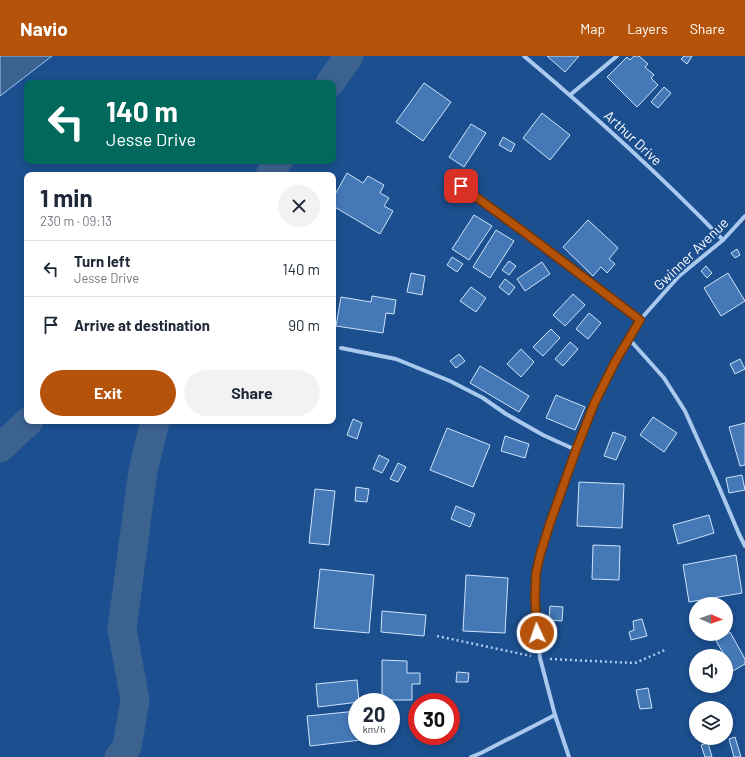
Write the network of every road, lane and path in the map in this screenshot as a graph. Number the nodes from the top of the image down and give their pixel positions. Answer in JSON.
{"nodes":[{"id":1,"x":524,"y":56,"type":"edge"},
{"id":2,"x":617,"y":56,"type":"edge"},
{"id":3,"x":570,"y":95,"type":"junction"},
{"id":4,"x":461,"y":186,"type":"dead end"},
{"id":5,"x":745,"y":216,"type":"edge"},
{"id":6,"x":723,"y":240,"type":"junction"},
{"id":7,"x":640,"y":320,"type":"junction"},
{"id":8,"x":630,"y":340,"type":"junction"},
{"id":9,"x":341,"y":348,"type":"dead end"},
{"id":10,"x":576,"y":450,"type":"junction"},
{"id":11,"x":745,"y":546,"type":"edge"},
{"id":12,"x":437,"y":636,"type":"dead end"},
{"id":13,"x":665,"y":650,"type":"dead end"},
{"id":14,"x":540,"y":658,"type":"junction"},
{"id":15,"x":555,"y":715,"type":"junction"},
{"id":16,"x":471,"y":757,"type":"edge"},
{"id":17,"x":569,"y":757,"type":"edge"}],
"edges":[{"from":1,"to":3,"type":"street","name":"Arthur Drive"},
{"from":2,"to":3,"type":"street"},
{"from":3,"to":6,"type":"street","name":"Arthur Drive"},
{"from":4,"to":7,"type":"street"},
{"from":5,"to":6,"type":"street","name":"Gwinner Avenue"},
{"from":6,"to":7,"type":"street","name":"Gwinner Avenue"},
{"from":7,"to":8,"type":"street","name":"Gwinner Avenue"},
{"from":8,"to":10,"type":"street","name":"Gwinner Avenue"},
{"from":8,"to":11,"type":"street"},
{"from":9,"to":10,"type":"street"},
{"from":10,"to":14,"type":"street","name":"Gwinner Avenue"},
{"from":12,"to":14,"type":"path"},
{"from":13,"to":14,"type":"path"},
{"from":14,"to":15,"type":"street","name":"Gwinner Avenue"},
{"from":15,"to":16,"type":"street"},
{"from":15,"to":17,"type":"street","name":"Gwinner Avenue"}]}
